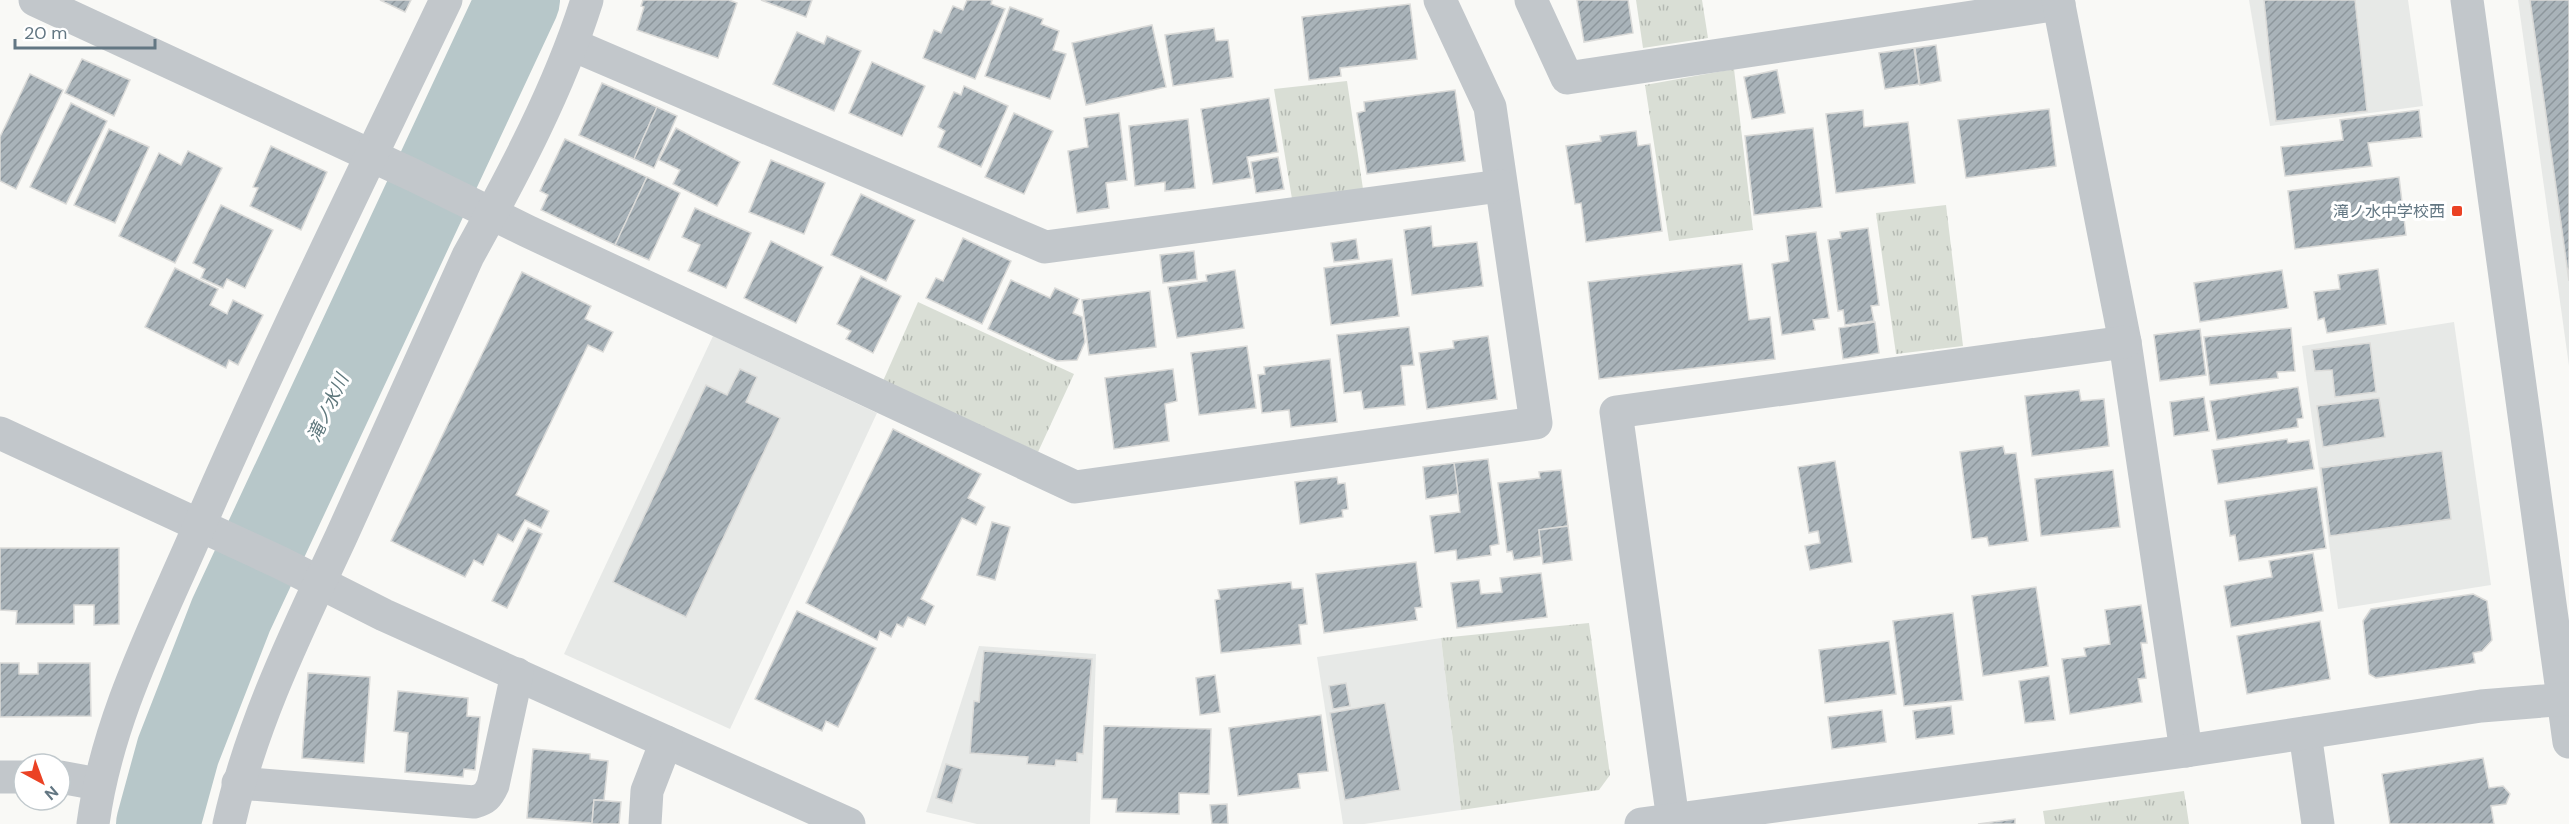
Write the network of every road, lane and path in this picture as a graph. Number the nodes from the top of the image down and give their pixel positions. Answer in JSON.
{"nodes":[{"id":1,"x":34,"y":0,"type":"edge"},
{"id":2,"x":446,"y":0,"type":"edge"},
{"id":3,"x":586,"y":0,"type":"edge"},
{"id":4,"x":1440,"y":0,"type":"edge"},
{"id":5,"x":1531,"y":0,"type":"edge"},
{"id":6,"x":2467,"y":0,"type":"edge"},
{"id":7,"x":2058,"y":2,"type":"edge"},
{"id":8,"x":573,"y":45,"type":"junction"},
{"id":9,"x":371,"y":157,"type":"junction"},
{"id":10,"x":1500,"y":186,"type":"junction"},
{"id":11,"x":492,"y":213,"type":"junction"},
{"id":12,"x":2125,"y":342,"type":"junction"},
{"id":13,"x":0,"y":433,"type":"edge"},
{"id":14,"x":199,"y":525,"type":"junction"},
{"id":15,"x":319,"y":582,"type":"junction"},
{"id":16,"x":517,"y":674,"type":"junction"},
{"id":17,"x":2566,"y":699,"type":"edge"},
{"id":18,"x":2305,"y":733,"type":"junction"},
{"id":19,"x":666,"y":742,"type":"junction"},
{"id":20,"x":2569,"y":742,"type":"edge"},
{"id":21,"x":2186,"y":751,"type":"junction"},
{"id":22,"x":72,"y":779,"type":"edge"},
{"id":23,"x":238,"y":783,"type":"junction"},
{"id":24,"x":98,"y":784,"type":"junction"},
{"id":25,"x":1657,"y":822,"type":"edge"},
{"id":26,"x":93,"y":824,"type":"edge"},
{"id":27,"x":229,"y":824,"type":"edge"},
{"id":28,"x":645,"y":824,"type":"edge"},
{"id":29,"x":849,"y":824,"type":"edge"},
{"id":30,"x":2318,"y":824,"type":"edge"}],
"edges":[{"from":1,"to":9,"type":"street"},
{"from":2,"to":9,"type":"street"},
{"from":3,"to":8,"type":"street"},
{"from":4,"to":10,"type":"street"},
{"from":5,"to":7,"type":"street"},
{"from":6,"to":17,"type":"street"},
{"from":7,"to":12,"type":"street"},
{"from":8,"to":10,"type":"street"},
{"from":8,"to":11,"type":"street"},
{"from":9,"to":11,"type":"street"},
{"from":9,"to":14,"type":"street"},
{"from":10,"to":11,"type":"street"},
{"from":11,"to":15,"type":"street"},
{"from":12,"to":21,"type":"street"},
{"from":12,"to":25,"type":"street"},
{"from":13,"to":14,"type":"street"},
{"from":14,"to":15,"type":"street"},
{"from":14,"to":24,"type":"street"},
{"from":15,"to":16,"type":"street"},
{"from":15,"to":23,"type":"street"},
{"from":16,"to":19,"type":"street"},
{"from":16,"to":23,"type":"street"},
{"from":17,"to":18,"type":"street"},
{"from":17,"to":20,"type":"street"},
{"from":18,"to":21,"type":"street"},
{"from":18,"to":30,"type":"street"},
{"from":19,"to":28,"type":"street"},
{"from":19,"to":29,"type":"street"},
{"from":21,"to":25,"type":"street"},
{"from":22,"to":24,"type":"street"},
{"from":23,"to":27,"type":"street"},
{"from":24,"to":26,"type":"street"}]}
